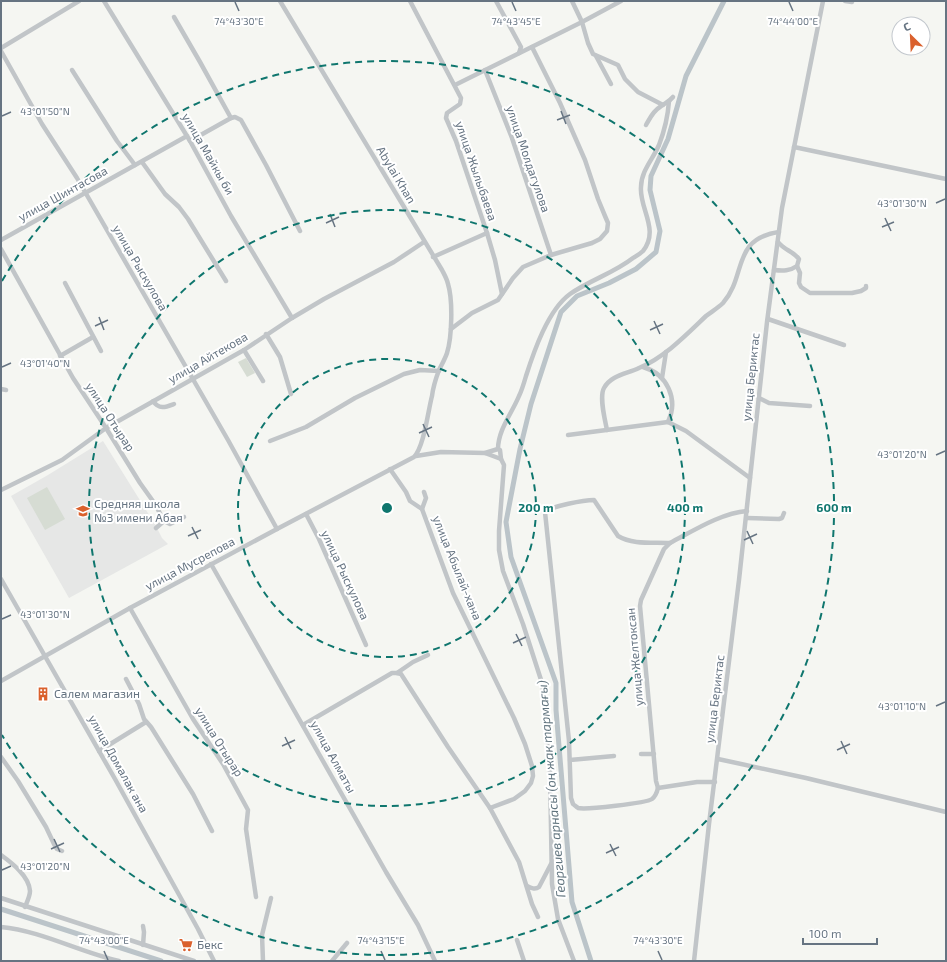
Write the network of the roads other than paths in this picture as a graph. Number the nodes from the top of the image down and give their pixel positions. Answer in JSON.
{"nodes":[{"id":1,"x":79,"y":1,"type":"edge"},
{"id":2,"x":104,"y":1,"type":"edge"},
{"id":3,"x":280,"y":1,"type":"edge"},
{"id":4,"x":410,"y":1,"type":"edge"},
{"id":5,"x":496,"y":1,"type":"edge"},
{"id":6,"x":572,"y":1,"type":"edge"},
{"id":7,"x":621,"y":1,"type":"edge"},
{"id":8,"x":823,"y":1,"type":"edge"},
{"id":9,"x":845,"y":1,"type":"edge"},
{"id":10,"x":852,"y":2,"type":"dead end"},
{"id":11,"x":174,"y":17,"type":"dead end"},
{"id":12,"x":582,"y":22,"type":"junction"},
{"id":13,"x":1,"y":48,"type":"edge"},
{"id":14,"x":532,"y":48,"type":"junction"},
{"id":15,"x":1,"y":51,"type":"edge"},
{"id":16,"x":519,"y":53,"type":"junction"},
{"id":17,"x":596,"y":56,"type":"junction"},
{"id":18,"x":72,"y":70,"type":"dead end"},
{"id":19,"x":485,"y":70,"type":"junction"},
{"id":20,"x":611,"y":84,"type":"dead end"},
{"id":21,"x":455,"y":85,"type":"junction"},
{"id":22,"x":663,"y":105,"type":"junction"},
{"id":23,"x":231,"y":118,"type":"junction"},
{"id":24,"x":646,"y":125,"type":"dead end"},
{"id":25,"x":186,"y":136,"type":"junction"},
{"id":26,"x":190,"y":141,"type":"junction"},
{"id":27,"x":794,"y":147,"type":"junction"},
{"id":28,"x":142,"y":162,"type":"junction"},
{"id":29,"x":135,"y":165,"type":"junction"},
{"id":30,"x":946,"y":179,"type":"edge"},
{"id":31,"x":86,"y":193,"type":"junction"},
{"id":32,"x":300,"y":230,"type":"dead end"},
{"id":33,"x":779,"y":232,"type":"junction"},
{"id":34,"x":487,"y":233,"type":"junction"},
{"id":35,"x":1,"y":240,"type":"edge"},
{"id":36,"x":424,"y":242,"type":"junction"},
{"id":37,"x":778,"y":242,"type":"junction"},
{"id":38,"x":1,"y":249,"type":"edge"},
{"id":39,"x":551,"y":255,"type":"junction"},
{"id":40,"x":433,"y":257,"type":"junction"},
{"id":41,"x":797,"y":266,"type":"junction"},
{"id":42,"x":774,"y":270,"type":"junction"},
{"id":43,"x":226,"y":281,"type":"dead end"},
{"id":44,"x":65,"y":283,"type":"dead end"},
{"id":45,"x":866,"y":286,"type":"dead end"},
{"id":46,"x":502,"y":294,"type":"junction"},
{"id":47,"x":292,"y":318,"type":"junction"},
{"id":48,"x":768,"y":319,"type":"junction"},
{"id":49,"x":451,"y":329,"type":"junction"},
{"id":50,"x":266,"y":334,"type":"junction"},
{"id":51,"x":93,"y":337,"type":"junction"},
{"id":52,"x":844,"y":345,"type":"dead end"},
{"id":53,"x":244,"y":350,"type":"junction"},
{"id":54,"x":101,"y":351,"type":"dead end"},
{"id":55,"x":666,"y":352,"type":"junction"},
{"id":56,"x":60,"y":356,"type":"junction"},
{"id":57,"x":642,"y":367,"type":"junction"},
{"id":58,"x":439,"y":371,"type":"junction"},
{"id":59,"x":662,"y":378,"type":"junction"},
{"id":60,"x":193,"y":379,"type":"junction"},
{"id":61,"x":263,"y":381,"type":"dead end"},
{"id":62,"x":291,"y":394,"type":"dead end"},
{"id":63,"x":759,"y":398,"type":"junction"},
{"id":64,"x":153,"y":401,"type":"junction"},
{"id":65,"x":174,"y":404,"type":"dead end"},
{"id":66,"x":810,"y":406,"type":"dead end"},
{"id":67,"x":668,"y":422,"type":"junction"},
{"id":68,"x":106,"y":428,"type":"junction"},
{"id":69,"x":607,"y":430,"type":"junction"},
{"id":70,"x":568,"y":436,"type":"dead end"},
{"id":71,"x":270,"y":441,"type":"dead end"},
{"id":72,"x":498,"y":449,"type":"junction"},
{"id":73,"x":485,"y":453,"type":"junction"},
{"id":74,"x":416,"y":456,"type":"junction"},
{"id":75,"x":501,"y":459,"type":"junction"},
{"id":76,"x":390,"y":469,"type":"junction"},
{"id":77,"x":750,"y":478,"type":"junction"},
{"id":78,"x":1,"y":490,"type":"edge"},
{"id":79,"x":424,"y":492,"type":"dead end"},
{"id":80,"x":422,"y":510,"type":"junction"},
{"id":81,"x":747,"y":511,"type":"junction"},
{"id":82,"x":784,"y":513,"type":"dead end"},
{"id":83,"x":306,"y":514,"type":"junction"},
{"id":84,"x":184,"y":517,"type":"dead end"},
{"id":85,"x":747,"y":518,"type":"junction"},
{"id":86,"x":164,"y":521,"type":"junction"},
{"id":87,"x":156,"y":528,"type":"dead end"},
{"id":88,"x":277,"y":529,"type":"junction"},
{"id":89,"x":670,"y":543,"type":"junction"},
{"id":90,"x":211,"y":564,"type":"junction"},
{"id":91,"x":1,"y":579,"type":"edge"},
{"id":92,"x":130,"y":608,"type":"junction"},
{"id":93,"x":366,"y":645,"type":"dead end"},
{"id":94,"x":46,"y":655,"type":"junction"},
{"id":95,"x":428,"y":655,"type":"dead end"},
{"id":96,"x":397,"y":673,"type":"junction"},
{"id":97,"x":126,"y":678,"type":"dead end"},
{"id":98,"x":1,"y":681,"type":"edge"},
{"id":99,"x":146,"y":722,"type":"junction"},
{"id":100,"x":303,"y":725,"type":"junction"},
{"id":101,"x":99,"y":751,"type":"junction"},
{"id":102,"x":641,"y":754,"type":"dead end"},
{"id":103,"x":654,"y":754,"type":"junction"},
{"id":104,"x":614,"y":756,"type":"dead end"},
{"id":105,"x":1,"y":757,"type":"edge"},
{"id":106,"x":718,"y":759,"type":"junction"},
{"id":107,"x":570,"y":760,"type":"junction"},
{"id":108,"x":715,"y":782,"type":"junction"},
{"id":109,"x":658,"y":788,"type":"junction"},
{"id":110,"x":490,"y":808,"type":"junction"},
{"id":111,"x":946,"y":812,"type":"edge"},
{"id":112,"x":212,"y":831,"type":"dead end"},
{"id":113,"x":62,"y":851,"type":"dead end"},
{"id":114,"x":1,"y":855,"type":"edge"},
{"id":115,"x":552,"y":862,"type":"junction"},
{"id":116,"x":527,"y":886,"type":"junction"},
{"id":117,"x":256,"y":897,"type":"dead end"},
{"id":118,"x":1,"y":898,"type":"edge"},
{"id":119,"x":272,"y":898,"type":"dead end"},
{"id":120,"x":25,"y":907,"type":"junction"},
{"id":121,"x":538,"y":917,"type":"dead end"},
{"id":122,"x":143,"y":926,"type":"dead end"},
{"id":123,"x":1,"y":927,"type":"edge"},
{"id":124,"x":517,"y":940,"type":"dead end"},
{"id":125,"x":347,"y":943,"type":"dead end"},
{"id":126,"x":143,"y":945,"type":"junction"},
{"id":127,"x":119,"y":961,"type":"edge"},
{"id":128,"x":194,"y":961,"type":"edge"},
{"id":129,"x":214,"y":961,"type":"edge"},
{"id":130,"x":263,"y":961,"type":"edge"},
{"id":131,"x":332,"y":961,"type":"edge"},
{"id":132,"x":435,"y":961,"type":"edge"},
{"id":133,"x":524,"y":961,"type":"edge"},
{"id":134,"x":574,"y":961,"type":"edge"},
{"id":135,"x":694,"y":961,"type":"edge"}],
"edges":[{"from":1,"to":13,"type":"street"},
{"from":2,"to":25,"type":"street","name":"улица Майкы би"},
{"from":3,"to":36,"type":"street","name":"Abylai Khan"},
{"from":4,"to":21,"type":"street","name":"улица Жылыбаева"},
{"from":5,"to":16,"type":"street"},
{"from":6,"to":12,"type":"street"},
{"from":7,"to":12,"type":"street"},
{"from":8,"to":27,"type":"street","name":"улица Бериктас"},
{"from":9,"to":10,"type":"street"},
{"from":11,"to":23,"type":"street"},
{"from":12,"to":14,"type":"street"},
{"from":12,"to":17,"type":"street"},
{"from":14,"to":16,"type":"street"},
{"from":14,"to":39,"type":"street"},
{"from":15,"to":31,"type":"street","name":"улица Рыскулова"},
{"from":16,"to":19,"type":"street"},
{"from":17,"to":20,"type":"street"},
{"from":17,"to":22,"type":"street"},
{"from":18,"to":29,"type":"street"},
{"from":19,"to":21,"type":"street"},
{"from":19,"to":39,"type":"street","name":"улица Молдагулова"},
{"from":21,"to":34,"type":"street","name":"улица Жылыбаева"},
{"from":22,"to":24,"type":"street"},
{"from":22,"to":72,"type":"street"},
{"from":23,"to":26,"type":"street"},
{"from":23,"to":32,"type":"street"},
{"from":25,"to":26,"type":"street","name":"улица Майкы би"},
{"from":25,"to":28,"type":"street","name":"улица Шинтасова"},
{"from":26,"to":47,"type":"street","name":"улица Майкы би"},
{"from":27,"to":30,"type":"street"},
{"from":27,"to":33,"type":"street","name":"улица Бериктас"},
{"from":28,"to":29,"type":"street","name":"улица Шинтасова"},
{"from":28,"to":43,"type":"street"},
{"from":29,"to":31,"type":"street","name":"улица Шинтасова"},
{"from":31,"to":35,"type":"street","name":"улица Шинтасова"},
{"from":31,"to":60,"type":"street","name":"улица Рыскулова"},
{"from":33,"to":37,"type":"street","name":"улица Бериктас"},
{"from":33,"to":55,"type":"street"},
{"from":34,"to":40,"type":"street","name":"улица Жылыбаева"},
{"from":34,"to":46,"type":"street","name":"улица Жылыбаева"},
{"from":36,"to":40,"type":"street","name":"Abylai Khan"},
{"from":36,"to":47,"type":"street","name":"улица Айтекова"},
{"from":37,"to":41,"type":"street"},
{"from":37,"to":42,"type":"street","name":"улица Бериктас"},
{"from":38,"to":56,"type":"street","name":"улица Отырар"},
{"from":39,"to":46,"type":"street"},
{"from":40,"to":49,"type":"street","name":"Abylai Khan"},
{"from":41,"to":42,"type":"street"},
{"from":41,"to":45,"type":"street"},
{"from":42,"to":48,"type":"street","name":"улица Бериктас"},
{"from":44,"to":51,"type":"street"},
{"from":46,"to":49,"type":"street"},
{"from":47,"to":50,"type":"street","name":"улица Айтекова"},
{"from":48,"to":52,"type":"street"},
{"from":48,"to":63,"type":"street","name":"улица Бериктас"},
{"from":49,"to":58,"type":"street","name":"Abylai Khan"},
{"from":50,"to":53,"type":"street","name":"улица Айтекова"},
{"from":50,"to":62,"type":"street"},
{"from":51,"to":54,"type":"street"},
{"from":51,"to":56,"type":"street"},
{"from":53,"to":60,"type":"street","name":"улица Айтекова"},
{"from":53,"to":61,"type":"street"},
{"from":55,"to":57,"type":"street"},
{"from":55,"to":59,"type":"street"},
{"from":56,"to":68,"type":"street","name":"улица Отырар"},
{"from":57,"to":59,"type":"street"},
{"from":57,"to":69,"type":"street"},
{"from":58,"to":71,"type":"street"},
{"from":58,"to":74,"type":"street"},
{"from":59,"to":67,"type":"street"},
{"from":60,"to":64,"type":"street","name":"улица Айтекова"},
{"from":60,"to":88,"type":"street","name":"улица Рыскулова"},
{"from":63,"to":66,"type":"street"},
{"from":63,"to":77,"type":"street","name":"улица Бериктас"},
{"from":64,"to":65,"type":"street"},
{"from":64,"to":68,"type":"street","name":"улица Айтекова"},
{"from":67,"to":69,"type":"street"},
{"from":67,"to":77,"type":"street"},
{"from":68,"to":78,"type":"street","name":"улица Айтекова"},
{"from":68,"to":86,"type":"street","name":"улица Отырар"},
{"from":69,"to":70,"type":"street"},
{"from":72,"to":73,"type":"street"},
{"from":72,"to":75,"type":"street"},
{"from":73,"to":74,"type":"street"},
{"from":73,"to":75,"type":"street"},
{"from":74,"to":76,"type":"street"},
{"from":75,"to":115,"type":"street"},
{"from":76,"to":80,"type":"street","name":"улица Абылай-хана"},
{"from":76,"to":83,"type":"street","name":"улица Мусрепова"},
{"from":77,"to":81,"type":"street","name":"улица Бериктас"},
{"from":79,"to":80,"type":"street"},
{"from":80,"to":110,"type":"street","name":"улица Абылай-хана"},
{"from":81,"to":85,"type":"street","name":"улица Бериктас"},
{"from":81,"to":89,"type":"street"},
{"from":82,"to":85,"type":"street"},
{"from":83,"to":88,"type":"street","name":"улица Мусрепова"},
{"from":83,"to":93,"type":"street","name":"улица Рыскулова"},
{"from":84,"to":86,"type":"street"},
{"from":85,"to":106,"type":"street","name":"улица Бериктас"},
{"from":86,"to":87,"type":"street"},
{"from":88,"to":90,"type":"street","name":"улица Мусрепова"},
{"from":89,"to":103,"type":"street","name":"улица Желтоксан"},
{"from":89,"to":107,"type":"street"},
{"from":90,"to":92,"type":"street","name":"улица Мусрепова"},
{"from":90,"to":100,"type":"street","name":"улица Алматы"},
{"from":91,"to":94,"type":"street","name":"улица Домалак ана"},
{"from":92,"to":94,"type":"street","name":"улица Мусрепова"},
{"from":92,"to":117,"type":"street","name":"улица Отырар"},
{"from":94,"to":98,"type":"street","name":"улица Мусрепова"},
{"from":94,"to":101,"type":"street","name":"улица Домалак ана"},
{"from":95,"to":96,"type":"street"},
{"from":96,"to":100,"type":"street"},
{"from":96,"to":110,"type":"street"},
{"from":97,"to":99,"type":"street"},
{"from":99,"to":101,"type":"street"},
{"from":99,"to":112,"type":"street"},
{"from":100,"to":132,"type":"street","name":"улица Алматы"},
{"from":101,"to":129,"type":"street","name":"улица Домалак ана"},
{"from":102,"to":103,"type":"street"},
{"from":103,"to":109,"type":"street","name":"улица Желтоксан"},
{"from":104,"to":107,"type":"street"},
{"from":105,"to":113,"type":"street"},
{"from":106,"to":108,"type":"street","name":"улица Бериктас"},
{"from":106,"to":111,"type":"street"},
{"from":107,"to":109,"type":"street"},
{"from":108,"to":109,"type":"street"},
{"from":108,"to":135,"type":"street","name":"улица Бериктас"},
{"from":110,"to":116,"type":"street"},
{"from":114,"to":120,"type":"street"},
{"from":115,"to":116,"type":"street"},
{"from":115,"to":134,"type":"street"},
{"from":116,"to":121,"type":"street"},
{"from":118,"to":120,"type":"street"},
{"from":119,"to":130,"type":"street"},
{"from":120,"to":126,"type":"street"},
{"from":122,"to":126,"type":"street"},
{"from":123,"to":127,"type":"street"},
{"from":124,"to":133,"type":"street"},
{"from":125,"to":131,"type":"street"},
{"from":126,"to":128,"type":"street"}]}
